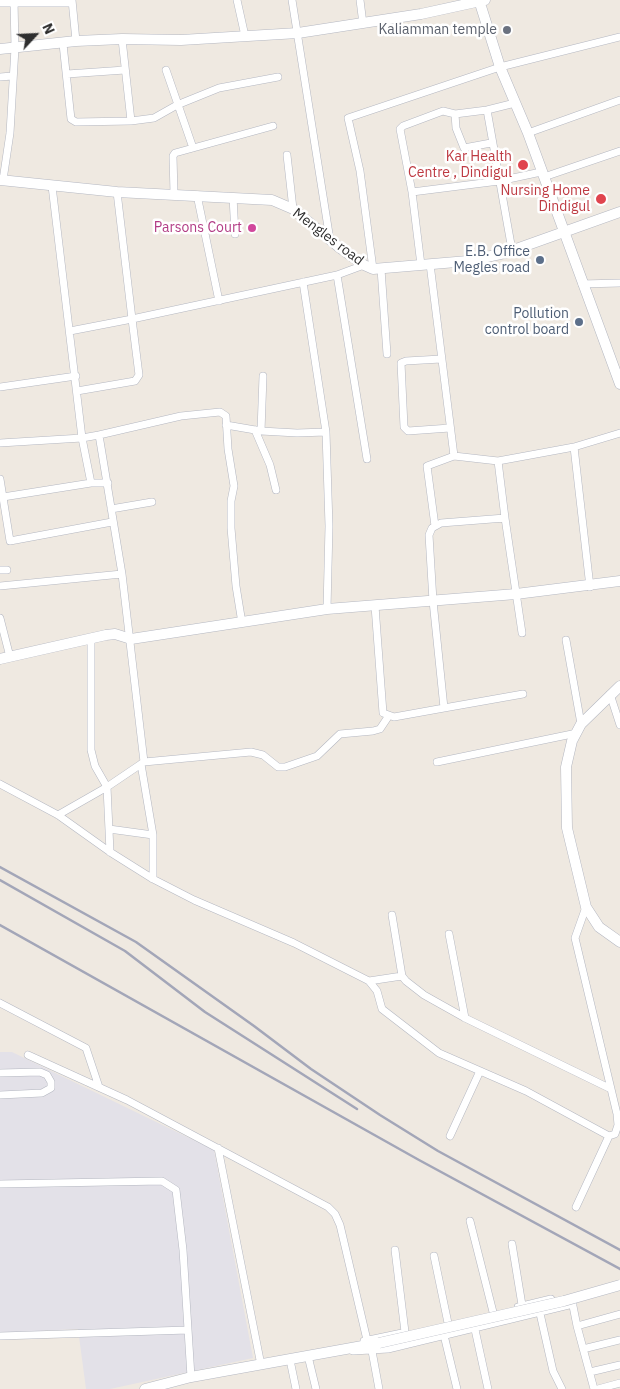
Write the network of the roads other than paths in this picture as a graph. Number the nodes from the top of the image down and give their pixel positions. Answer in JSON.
{"nodes":[{"id":1,"x":237,"y":0,"type":"edge"},
{"id":2,"x":292,"y":0,"type":"edge"},
{"id":3,"x":360,"y":0,"type":"edge"},
{"id":4,"x":482,"y":0,"type":"edge"},
{"id":5,"x":14,"y":1,"type":"edge"},
{"id":6,"x":72,"y":1,"type":"edge"},
{"id":7,"x":0,"y":3,"type":"edge"},
{"id":8,"x":363,"y":24,"type":"junction"},
{"id":9,"x":298,"y":33,"type":"junction"},
{"id":10,"x":245,"y":36,"type":"junction"},
{"id":11,"x":620,"y":37,"type":"edge"},
{"id":12,"x":122,"y":39,"type":"junction"},
{"id":13,"x":76,"y":41,"type":"junction"},
{"id":14,"x":62,"y":44,"type":"junction"},
{"id":15,"x":15,"y":48,"type":"junction"},
{"id":16,"x":0,"y":49,"type":"edge"},
{"id":17,"x":500,"y":67,"type":"junction"},
{"id":18,"x":125,"y":70,"type":"junction"},
{"id":19,"x":166,"y":70,"type":"dead end"},
{"id":20,"x":67,"y":74,"type":"junction"},
{"id":21,"x":12,"y":76,"type":"junction"},
{"id":22,"x":0,"y":77,"type":"edge"},
{"id":23,"x":278,"y":77,"type":"dead end"},
{"id":24,"x":620,"y":100,"type":"edge"},
{"id":25,"x":515,"y":103,"type":"junction"},
{"id":26,"x":177,"y":105,"type":"junction"},
{"id":27,"x":487,"y":110,"type":"junction"},
{"id":28,"x":455,"y":114,"type":"junction"},
{"id":29,"x":131,"y":121,"type":"junction"},
{"id":30,"x":273,"y":126,"type":"dead end"},
{"id":31,"x":528,"y":133,"type":"junction"},
{"id":32,"x":491,"y":143,"type":"junction"},
{"id":33,"x":192,"y":148,"type":"junction"},
{"id":34,"x":620,"y":151,"type":"edge"},
{"id":35,"x":287,"y":155,"type":"dead end"},
{"id":36,"x":543,"y":175,"type":"junction"},
{"id":37,"x":1,"y":180,"type":"edge"},
{"id":38,"x":499,"y":181,"type":"junction"},
{"id":39,"x":52,"y":186,"type":"junction"},
{"id":40,"x":116,"y":192,"type":"junction"},
{"id":41,"x":412,"y":192,"type":"junction"},
{"id":42,"x":174,"y":194,"type":"junction"},
{"id":43,"x":197,"y":195,"type":"junction"},
{"id":44,"x":233,"y":197,"type":"junction"},
{"id":45,"x":292,"y":209,"type":"junction"},
{"id":46,"x":620,"y":212,"type":"edge"},
{"id":47,"x":563,"y":232,"type":"junction"},
{"id":48,"x":235,"y":234,"type":"dead end"},
{"id":49,"x":330,"y":240,"type":"junction"},
{"id":50,"x":512,"y":250,"type":"junction"},
{"id":51,"x":426,"y":264,"type":"junction"},
{"id":52,"x":372,"y":268,"type":"junction"},
{"id":53,"x":337,"y":275,"type":"junction"},
{"id":54,"x":303,"y":282,"type":"junction"},
{"id":55,"x":620,"y":283,"type":"edge"},
{"id":56,"x":582,"y":284,"type":"junction"},
{"id":57,"x":219,"y":301,"type":"junction"},
{"id":58,"x":132,"y":320,"type":"junction"},
{"id":59,"x":70,"y":331,"type":"junction"},
{"id":60,"x":387,"y":354,"type":"dead end"},
{"id":61,"x":442,"y":359,"type":"junction"},
{"id":62,"x":76,"y":376,"type":"junction"},
{"id":63,"x":263,"y":376,"type":"dead end"},
{"id":64,"x":620,"y":384,"type":"edge"},
{"id":65,"x":0,"y":387,"type":"edge"},
{"id":66,"x":77,"y":391,"type":"junction"},
{"id":67,"x":226,"y":425,"type":"junction"},
{"id":68,"x":450,"y":428,"type":"junction"},
{"id":69,"x":258,"y":430,"type":"junction"},
{"id":70,"x":326,"y":432,"type":"junction"},
{"id":71,"x":620,"y":432,"type":"edge"},
{"id":72,"x":99,"y":435,"type":"junction"},
{"id":73,"x":82,"y":438,"type":"junction"},
{"id":74,"x":0,"y":443,"type":"edge"},
{"id":75,"x":574,"y":446,"type":"junction"},
{"id":76,"x":454,"y":456,"type":"junction"},
{"id":77,"x":367,"y":459,"type":"dead end"},
{"id":78,"x":498,"y":461,"type":"junction"},
{"id":79,"x":0,"y":479,"type":"edge"},
{"id":80,"x":91,"y":483,"type":"junction"},
{"id":81,"x":108,"y":483,"type":"junction"},
{"id":82,"x":276,"y":490,"type":"dead end"},
{"id":83,"x":3,"y":497,"type":"junction"},
{"id":84,"x":152,"y":502,"type":"dead end"},
{"id":85,"x":111,"y":509,"type":"junction"},
{"id":86,"x":505,"y":518,"type":"junction"},
{"id":87,"x":112,"y":522,"type":"junction"},
{"id":88,"x":436,"y":526,"type":"junction"},
{"id":89,"x":122,"y":574,"type":"junction"},
{"id":90,"x":620,"y":582,"type":"edge"},
{"id":91,"x":0,"y":586,"type":"edge"},
{"id":92,"x":590,"y":587,"type":"junction"},
{"id":93,"x":516,"y":594,"type":"junction"},
{"id":94,"x":432,"y":601,"type":"junction"},
{"id":95,"x":375,"y":606,"type":"junction"},
{"id":96,"x":327,"y":609,"type":"junction"},
{"id":97,"x":0,"y":618,"type":"edge"},
{"id":98,"x":242,"y":623,"type":"junction"},
{"id":99,"x":522,"y":633,"type":"dead end"},
{"id":100,"x":91,"y":639,"type":"junction"},
{"id":101,"x":131,"y":639,"type":"junction"},
{"id":102,"x":566,"y":640,"type":"dead end"},
{"id":103,"x":5,"y":658,"type":"edge"},
{"id":104,"x":620,"y":686,"type":"edge"},
{"id":105,"x":523,"y":694,"type":"dead end"},
{"id":106,"x":610,"y":694,"type":"junction"},
{"id":107,"x":444,"y":708,"type":"junction"},
{"id":108,"x":388,"y":717,"type":"junction"},
{"id":109,"x":620,"y":725,"type":"edge"},
{"id":110,"x":579,"y":729,"type":"junction"},
{"id":111,"x":437,"y":762,"type":"dead end"},
{"id":112,"x":142,"y":763,"type":"junction"},
{"id":113,"x":0,"y":784,"type":"edge"},
{"id":114,"x":107,"y":787,"type":"junction"},
{"id":115,"x":58,"y":815,"type":"junction"},
{"id":116,"x":109,"y":829,"type":"junction"},
{"id":117,"x":153,"y":835,"type":"junction"},
{"id":118,"x":110,"y":852,"type":"junction"},
{"id":119,"x":153,"y":879,"type":"junction"},
{"id":120,"x":586,"y":907,"type":"junction"},
{"id":121,"x":392,"y":915,"type":"dead end"},
{"id":122,"x":449,"y":934,"type":"dead end"},
{"id":123,"x":620,"y":942,"type":"edge"},
{"id":124,"x":402,"y":976,"type":"junction"},
{"id":125,"x":369,"y":981,"type":"junction"},
{"id":126,"x":0,"y":1003,"type":"edge"},
{"id":127,"x":465,"y":1018,"type":"junction"},
{"id":128,"x":28,"y":1055,"type":"dead end"},
{"id":129,"x":480,"y":1071,"type":"junction"},
{"id":130,"x":0,"y":1073,"type":"edge"},
{"id":131,"x":99,"y":1087,"type":"junction"},
{"id":132,"x":610,"y":1088,"type":"junction"},
{"id":133,"x":0,"y":1095,"type":"edge"},
{"id":134,"x":618,"y":1114,"type":"edge"},
{"id":135,"x":450,"y":1136,"type":"dead end"},
{"id":136,"x":615,"y":1136,"type":"edge"},
{"id":137,"x":218,"y":1148,"type":"junction"},
{"id":138,"x":0,"y":1184,"type":"edge"},
{"id":139,"x":576,"y":1207,"type":"dead end"},
{"id":140,"x":470,"y":1221,"type":"dead end"},
{"id":141,"x":512,"y":1244,"type":"dead end"},
{"id":142,"x":394,"y":1250,"type":"dead end"},
{"id":143,"x":434,"y":1256,"type":"dead end"},
{"id":144,"x":607,"y":1285,"type":"dead end"},
{"id":145,"x":620,"y":1285,"type":"edge"},
{"id":146,"x":571,"y":1296,"type":"junction"},
{"id":147,"x":537,"y":1302,"type":"junction"},
{"id":148,"x":573,"y":1304,"type":"junction"},
{"id":149,"x":522,"y":1305,"type":"junction"},
{"id":150,"x":493,"y":1312,"type":"junction"},
{"id":151,"x":540,"y":1314,"type":"junction"},
{"id":152,"x":620,"y":1314,"type":"edge"},
{"id":153,"x":473,"y":1317,"type":"junction"},
{"id":154,"x":445,"y":1323,"type":"junction"},
{"id":155,"x":577,"y":1326,"type":"junction"},
{"id":156,"x":475,"y":1329,"type":"junction"},
{"id":157,"x":188,"y":1330,"type":"junction"},
{"id":158,"x":406,"y":1332,"type":"junction"},
{"id":159,"x":0,"y":1336,"type":"edge"},
{"id":160,"x":444,"y":1336,"type":"junction"},
{"id":161,"x":366,"y":1340,"type":"junction"},
{"id":162,"x":620,"y":1340,"type":"edge"},
{"id":163,"x":583,"y":1349,"type":"junction"},
{"id":164,"x":338,"y":1351,"type":"junction"},
{"id":165,"x":372,"y":1351,"type":"junction"},
{"id":166,"x":308,"y":1356,"type":"junction"},
{"id":167,"x":290,"y":1360,"type":"junction"},
{"id":168,"x":620,"y":1364,"type":"edge"},
{"id":169,"x":261,"y":1365,"type":"junction"},
{"id":170,"x":590,"y":1372,"type":"junction"},
{"id":171,"x":191,"y":1377,"type":"junction"},
{"id":172,"x":620,"y":1384,"type":"edge"},
{"id":173,"x":168,"y":1386,"type":"edge"},
{"id":174,"x":145,"y":1389,"type":"edge"},
{"id":175,"x":296,"y":1389,"type":"edge"},
{"id":176,"x":316,"y":1389,"type":"edge"},
{"id":177,"x":379,"y":1389,"type":"edge"},
{"id":178,"x":457,"y":1389,"type":"edge"},
{"id":179,"x":488,"y":1389,"type":"edge"},
{"id":180,"x":562,"y":1389,"type":"edge"},
{"id":181,"x":596,"y":1389,"type":"edge"}],
"edges":[{"from":1,"to":10,"type":"street"},
{"from":2,"to":9,"type":"street"},
{"from":3,"to":8,"type":"street"},
{"from":4,"to":8,"type":"main road"},
{"from":4,"to":17,"type":"main road"},
{"from":5,"to":6,"type":"street"},
{"from":5,"to":7,"type":"street"},
{"from":5,"to":15,"type":"street"},
{"from":6,"to":13,"type":"street"},
{"from":8,"to":9,"type":"main road"},
{"from":9,"to":10,"type":"main road"},
{"from":9,"to":49,"type":"street"},
{"from":10,"to":12,"type":"main road"},
{"from":11,"to":17,"type":"street"},
{"from":12,"to":13,"type":"main road"},
{"from":12,"to":18,"type":"street"},
{"from":13,"to":14,"type":"main road"},
{"from":14,"to":15,"type":"main road"},
{"from":14,"to":20,"type":"street"},
{"from":15,"to":16,"type":"main road"},
{"from":15,"to":21,"type":"street"},
{"from":17,"to":25,"type":"main road"},
{"from":17,"to":52,"type":"street"},
{"from":18,"to":20,"type":"street"},
{"from":18,"to":29,"type":"street"},
{"from":19,"to":26,"type":"street"},
{"from":20,"to":29,"type":"street"},
{"from":21,"to":22,"type":"street"},
{"from":21,"to":37,"type":"street"},
{"from":23,"to":26,"type":"street"},
{"from":24,"to":31,"type":"street"},
{"from":25,"to":27,"type":"street"},
{"from":25,"to":31,"type":"main road"},
{"from":26,"to":29,"type":"street"},
{"from":26,"to":33,"type":"street"},
{"from":27,"to":28,"type":"street"},
{"from":27,"to":32,"type":"street"},
{"from":28,"to":32,"type":"street"},
{"from":28,"to":41,"type":"street"},
{"from":30,"to":33,"type":"street"},
{"from":31,"to":36,"type":"main road"},
{"from":32,"to":38,"type":"street"},
{"from":33,"to":42,"type":"street"},
{"from":34,"to":36,"type":"street"},
{"from":35,"to":45,"type":"street"},
{"from":36,"to":38,"type":"street"},
{"from":36,"to":47,"type":"main road"},
{"from":37,"to":39,"type":"main road","name":"Mengles road"},
{"from":38,"to":41,"type":"street"},
{"from":38,"to":50,"type":"street"},
{"from":39,"to":40,"type":"main road","name":"Mengles road"},
{"from":39,"to":59,"type":"street"},
{"from":40,"to":42,"type":"main road","name":"Mengles road"},
{"from":40,"to":58,"type":"street"},
{"from":41,"to":51,"type":"street"},
{"from":42,"to":43,"type":"main road","name":"Mengles road"},
{"from":43,"to":44,"type":"main road","name":"Mengles road"},
{"from":43,"to":57,"type":"street"},
{"from":44,"to":45,"type":"main road","name":"Mengles road"},
{"from":44,"to":48,"type":"street"},
{"from":45,"to":49,"type":"main road","name":"Mengles road"},
{"from":46,"to":47,"type":"main road","name":"Mengles road"},
{"from":47,"to":50,"type":"main road","name":"Mengles road"},
{"from":47,"to":56,"type":"main road"},
{"from":49,"to":52,"type":"main road","name":"Mengles road"},
{"from":50,"to":51,"type":"main road","name":"Mengles road"},
{"from":51,"to":52,"type":"main road","name":"Mengles road"},
{"from":51,"to":61,"type":"street"},
{"from":52,"to":53,"type":"street"},
{"from":52,"to":60,"type":"street"},
{"from":53,"to":54,"type":"street"},
{"from":53,"to":77,"type":"street"},
{"from":54,"to":57,"type":"street"},
{"from":54,"to":70,"type":"street"},
{"from":55,"to":56,"type":"street"},
{"from":56,"to":64,"type":"main road"},
{"from":57,"to":58,"type":"street"},
{"from":58,"to":59,"type":"street"},
{"from":58,"to":66,"type":"street"},
{"from":59,"to":62,"type":"street"},
{"from":61,"to":68,"type":"street"},
{"from":61,"to":68,"type":"street"},
{"from":62,"to":65,"type":"street"},
{"from":62,"to":66,"type":"street"},
{"from":63,"to":69,"type":"street"},
{"from":66,"to":73,"type":"street"},
{"from":67,"to":69,"type":"street"},
{"from":67,"to":72,"type":"street"},
{"from":67,"to":98,"type":"street"},
{"from":68,"to":76,"type":"street"},
{"from":69,"to":70,"type":"street"},
{"from":69,"to":82,"type":"street"},
{"from":70,"to":96,"type":"street"},
{"from":71,"to":75,"type":"street"},
{"from":72,"to":73,"type":"street"},
{"from":72,"to":81,"type":"street"},
{"from":73,"to":74,"type":"street"},
{"from":73,"to":80,"type":"street"},
{"from":75,"to":78,"type":"street"},
{"from":75,"to":92,"type":"street"},
{"from":76,"to":78,"type":"street"},
{"from":76,"to":88,"type":"street"},
{"from":78,"to":86,"type":"street"},
{"from":79,"to":83,"type":"street"},
{"from":80,"to":81,"type":"street"},
{"from":80,"to":83,"type":"street"},
{"from":81,"to":85,"type":"street"},
{"from":83,"to":87,"type":"street"},
{"from":84,"to":85,"type":"street"},
{"from":85,"to":87,"type":"street"},
{"from":86,"to":88,"type":"street"},
{"from":86,"to":93,"type":"street"},
{"from":87,"to":89,"type":"street"},
{"from":88,"to":94,"type":"street"},
{"from":89,"to":91,"type":"street"},
{"from":89,"to":101,"type":"street"},
{"from":90,"to":92,"type":"main road"},
{"from":92,"to":93,"type":"main road"},
{"from":93,"to":94,"type":"main road"},
{"from":93,"to":99,"type":"street"},
{"from":94,"to":95,"type":"main road"},
{"from":94,"to":107,"type":"street"},
{"from":95,"to":96,"type":"main road"},
{"from":95,"to":108,"type":"street"},
{"from":96,"to":98,"type":"main road"},
{"from":97,"to":103,"type":"street"},
{"from":98,"to":101,"type":"main road"},
{"from":100,"to":101,"type":"main road"},
{"from":100,"to":103,"type":"main road"},
{"from":100,"to":114,"type":"street"},
{"from":101,"to":112,"type":"street"},
{"from":102,"to":110,"type":"street"},
{"from":104,"to":106,"type":"main road"},
{"from":105,"to":107,"type":"street"},
{"from":106,"to":109,"type":"street"},
{"from":106,"to":110,"type":"main road"},
{"from":107,"to":108,"type":"street"},
{"from":108,"to":112,"type":"street"},
{"from":110,"to":111,"type":"street"},
{"from":110,"to":120,"type":"main road"},
{"from":112,"to":114,"type":"street"},
{"from":112,"to":117,"type":"street"},
{"from":113,"to":115,"type":"street"},
{"from":114,"to":115,"type":"street"},
{"from":114,"to":116,"type":"street"},
{"from":115,"to":118,"type":"street"},
{"from":116,"to":117,"type":"street"},
{"from":116,"to":118,"type":"street"},
{"from":117,"to":119,"type":"street"},
{"from":118,"to":119,"type":"street"},
{"from":119,"to":125,"type":"street"},
{"from":120,"to":123,"type":"main road"},
{"from":120,"to":132,"type":"street"},
{"from":121,"to":124,"type":"street"},
{"from":122,"to":127,"type":"street"},
{"from":124,"to":125,"type":"street"},
{"from":124,"to":127,"type":"street"},
{"from":125,"to":129,"type":"street"},
{"from":126,"to":131,"type":"street"},
{"from":127,"to":132,"type":"street"},
{"from":128,"to":131,"type":"street"},
{"from":129,"to":135,"type":"street"},
{"from":129,"to":136,"type":"street"},
{"from":130,"to":133,"type":"street"},
{"from":131,"to":137,"type":"street"},
{"from":132,"to":134,"type":"street"},
{"from":134,"to":136,"type":"street"},
{"from":136,"to":139,"type":"street"},
{"from":137,"to":161,"type":"street"},
{"from":137,"to":169,"type":"street"},
{"from":138,"to":157,"type":"street"},
{"from":140,"to":150,"type":"street"},
{"from":141,"to":149,"type":"street"},
{"from":142,"to":158,"type":"street"},
{"from":143,"to":154,"type":"street"},
{"from":144,"to":146,"type":"street"},
{"from":145,"to":164,"type":"main road","bridge":true},
{"from":146,"to":147,"type":"street"},
{"from":146,"to":148,"type":"street"},
{"from":147,"to":149,"type":"street"},
{"from":147,"to":151,"type":"street"},
{"from":148,"to":151,"type":"street"},
{"from":148,"to":155,"type":"street"},
{"from":149,"to":150,"type":"street"},
{"from":150,"to":153,"type":"street"},
{"from":151,"to":156,"type":"street"},
{"from":151,"to":180,"type":"street"},
{"from":152,"to":155,"type":"street"},
{"from":153,"to":154,"type":"street"},
{"from":153,"to":156,"type":"street"},
{"from":154,"to":158,"type":"street"},
{"from":154,"to":160,"type":"street"},
{"from":155,"to":163,"type":"street"},
{"from":156,"to":160,"type":"street"},
{"from":156,"to":179,"type":"street"},
{"from":157,"to":159,"type":"street"},
{"from":157,"to":171,"type":"street"},
{"from":158,"to":161,"type":"street"},
{"from":160,"to":165,"type":"street"},
{"from":160,"to":178,"type":"street"},
{"from":161,"to":164,"type":"street"},
{"from":162,"to":163,"type":"street"},
{"from":163,"to":170,"type":"street"},
{"from":164,"to":165,"type":"street"},
{"from":164,"to":166,"type":"main road"},
{"from":165,"to":177,"type":"street"},
{"from":166,"to":167,"type":"main road"},
{"from":166,"to":176,"type":"street"},
{"from":167,"to":169,"type":"main road"},
{"from":167,"to":175,"type":"street"},
{"from":168,"to":170,"type":"street"},
{"from":169,"to":171,"type":"main road"},
{"from":170,"to":181,"type":"street"},
{"from":171,"to":173,"type":"main road"},
{"from":172,"to":181,"type":"street"},
{"from":173,"to":174,"type":"main road"}]}
